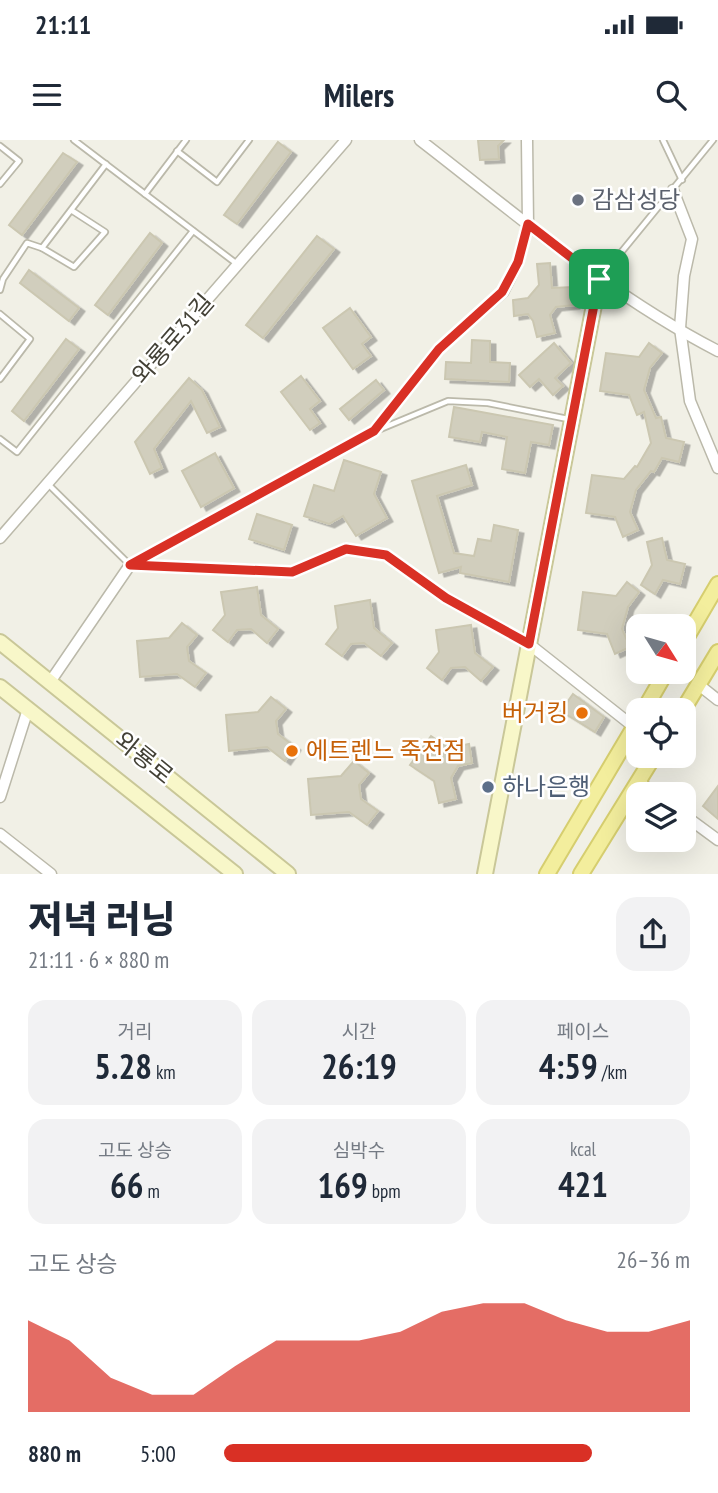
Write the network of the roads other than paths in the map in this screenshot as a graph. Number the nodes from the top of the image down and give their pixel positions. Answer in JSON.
{"nodes":[{"id":1,"x":74,"y":140,"type":"edge"},
{"id":2,"x":186,"y":140,"type":"edge"},
{"id":3,"x":249,"y":140,"type":"edge"},
{"id":4,"x":346,"y":140,"type":"edge"},
{"id":5,"x":420,"y":140,"type":"edge"},
{"id":6,"x":527,"y":140,"type":"edge"},
{"id":7,"x":663,"y":140,"type":"edge"},
{"id":8,"x":713,"y":140,"type":"edge"},
{"id":9,"x":0,"y":146,"type":"edge"},
{"id":10,"x":177,"y":151,"type":"junction"},
{"id":11,"x":106,"y":164,"type":"junction"},
{"id":12,"x":682,"y":180,"type":"junction"},
{"id":13,"x":0,"y":184,"type":"edge"},
{"id":14,"x":673,"y":190,"type":"junction"},
{"id":15,"x":145,"y":194,"type":"junction"},
{"id":16,"x":71,"y":210,"type":"junction"},
{"id":17,"x":528,"y":224,"type":"junction"},
{"id":18,"x":193,"y":231,"type":"junction"},
{"id":19,"x":42,"y":248,"type":"junction"},
{"id":20,"x":237,"y":265,"type":"junction"},
{"id":21,"x":599,"y":279,"type":"junction"},
{"id":22,"x":0,"y":290,"type":"edge"},
{"id":23,"x":0,"y":314,"type":"edge"},
{"id":24,"x":680,"y":331,"type":"junction"},
{"id":25,"x":718,"y":351,"type":"edge"},
{"id":26,"x":0,"y":379,"type":"edge"},
{"id":27,"x":572,"y":420,"type":"junction"},
{"id":28,"x":374,"y":431,"type":"junction"},
{"id":29,"x":0,"y":439,"type":"edge"},
{"id":30,"x":718,"y":468,"type":"edge"},
{"id":31,"x":47,"y":483,"type":"junction"},
{"id":32,"x":0,"y":538,"type":"edge"},
{"id":33,"x":130,"y":565,"type":"junction"},
{"id":34,"x":718,"y":584,"type":"edge"},
{"id":35,"x":696,"y":622,"type":"edge"},
{"id":36,"x":0,"y":642,"type":"edge"},
{"id":37,"x":529,"y":644,"type":"junction"},
{"id":38,"x":718,"y":652,"type":"edge"},
{"id":39,"x":50,"y":681,"type":"junction"},
{"id":40,"x":699,"y":685,"type":"junction"},
{"id":41,"x":0,"y":687,"type":"edge"},
{"id":42,"x":691,"y":698,"type":"edge"},
{"id":43,"x":718,"y":700,"type":"edge"},
{"id":44,"x":28,"y":709,"type":"junction"},
{"id":45,"x":626,"y":716,"type":"edge"},
{"id":46,"x":626,"y":740,"type":"edge"},
{"id":47,"x":647,"y":768,"type":"edge"},
{"id":48,"x":638,"y":782,"type":"edge"},
{"id":49,"x":0,"y":797,"type":"edge"},
{"id":50,"x":626,"y":801,"type":"edge"},
{"id":51,"x":696,"y":824,"type":"edge"},
{"id":52,"x":0,"y":834,"type":"edge"},
{"id":53,"x":718,"y":840,"type":"edge"},
{"id":54,"x":51,"y":873,"type":"edge"},
{"id":55,"x":234,"y":873,"type":"edge"},
{"id":56,"x":288,"y":873,"type":"edge"},
{"id":57,"x":485,"y":873,"type":"edge"},
{"id":58,"x":547,"y":873,"type":"edge"},
{"id":59,"x":581,"y":873,"type":"edge"}],
"edges":[{"from":1,"to":11,"type":"lane"},
{"from":2,"to":10,"type":"lane"},
{"from":3,"to":10,"type":"lane"},
{"from":4,"to":20,"type":"street","name":"와룡로31길"},
{"from":5,"to":17,"type":"street"},
{"from":6,"to":17,"type":"street"},
{"from":7,"to":12,"type":"lane"},
{"from":8,"to":12,"type":"lane"},
{"from":9,"to":13,"type":"lane"},
{"from":10,"to":15,"type":"lane"},
{"from":11,"to":15,"type":"lane"},
{"from":11,"to":16,"type":"lane"},
{"from":12,"to":14,"type":"lane"},
{"from":14,"to":21,"type":"lane"},
{"from":14,"to":24,"type":"street"},
{"from":15,"to":18,"type":"lane"},
{"from":16,"to":19,"type":"lane"},
{"from":16,"to":19,"type":"lane"},
{"from":17,"to":21,"type":"street"},
{"from":17,"to":28,"type":"street"},
{"from":18,"to":20,"type":"lane"},
{"from":18,"to":29,"type":"lane"},
{"from":19,"to":22,"type":"lane"},
{"from":20,"to":31,"type":"street","name":"와룡로31길"},
{"from":21,"to":24,"type":"street"},
{"from":21,"to":27,"type":"main road"},
{"from":23,"to":26,"type":"lane"},
{"from":24,"to":25,"type":"street"},
{"from":24,"to":30,"type":"street"},
{"from":27,"to":28,"type":"lane"},
{"from":27,"to":37,"type":"main road"},
{"from":28,"to":33,"type":"street"},
{"from":31,"to":32,"type":"street","name":"와룡로31길"},
{"from":31,"to":33,"type":"lane"},
{"from":33,"to":37,"type":"street"},
{"from":33,"to":39,"type":"street"},
{"from":34,"to":35,"type":"main road"},
{"from":36,"to":39,"type":"main road","name":"와룡로"},
{"from":37,"to":45,"type":"street"},
{"from":37,"to":57,"type":"main road"},
{"from":38,"to":40,"type":"main road"},
{"from":39,"to":56,"type":"main road","name":"와룡로"},
{"from":40,"to":42,"type":"main road"},
{"from":40,"to":43,"type":"street"},
{"from":41,"to":44,"type":"main road","name":"와룡로"},
{"from":44,"to":49,"type":"street"},
{"from":44,"to":55,"type":"main road","name":"와룡로"},
{"from":46,"to":58,"type":"main road"},
{"from":47,"to":48,"type":"main road"},
{"from":50,"to":59,"type":"main road"},
{"from":51,"to":53,"type":"street"},
{"from":52,"to":54,"type":"street"}]}
